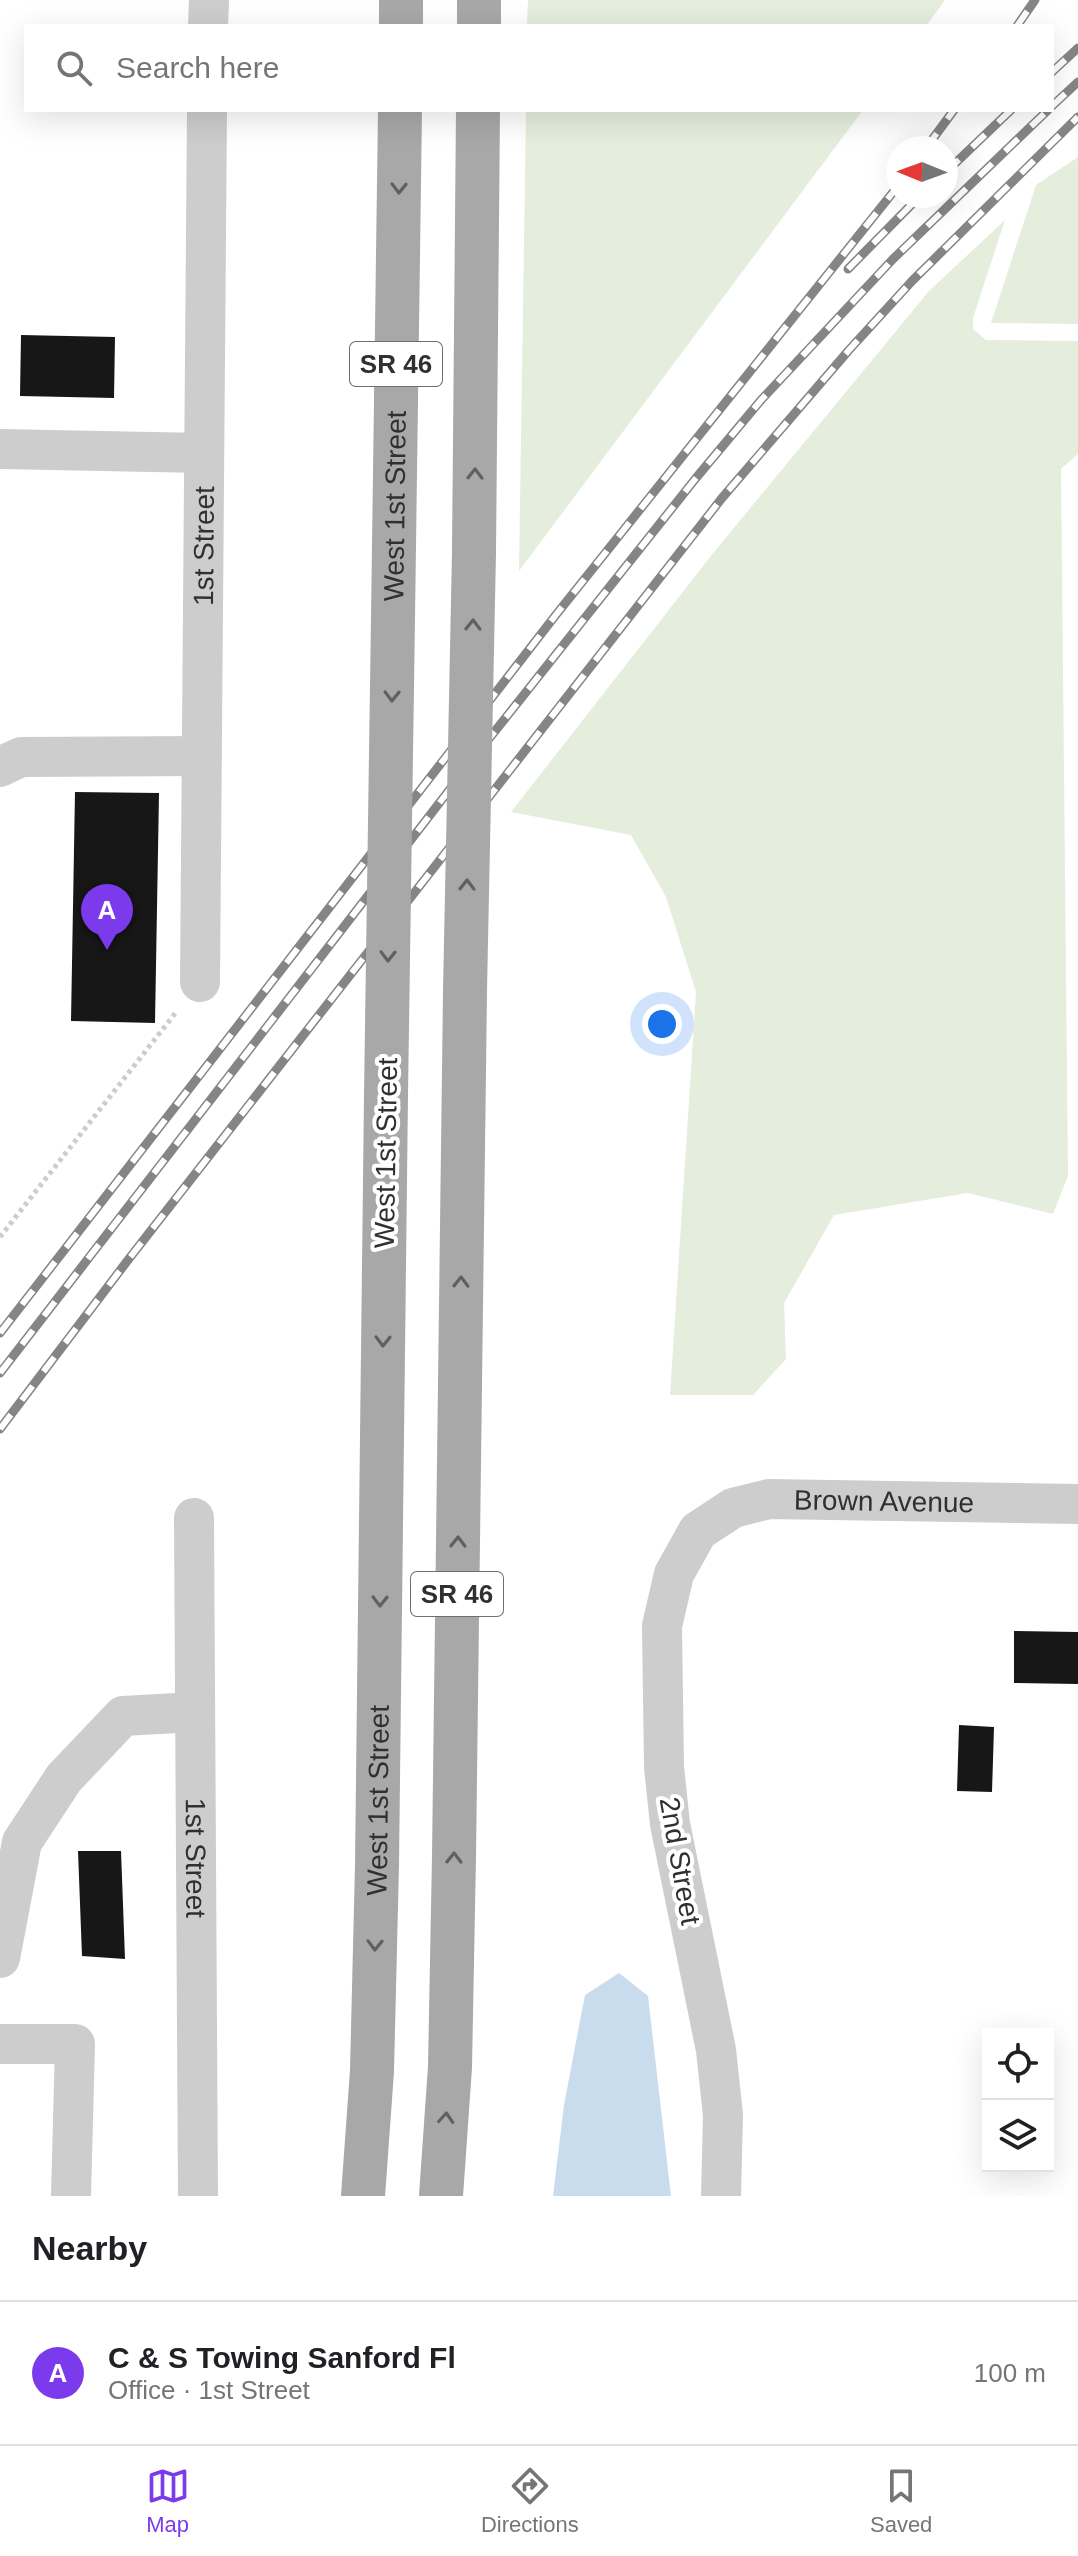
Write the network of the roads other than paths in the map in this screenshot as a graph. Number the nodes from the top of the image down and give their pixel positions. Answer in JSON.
{"nodes":[{"id":1,"x":209,"y":0,"type":"edge"},
{"id":2,"x":401,"y":0,"type":"edge"},
{"id":3,"x":479,"y":0,"type":"edge"},
{"id":4,"x":208,"y":24,"type":"edge"},
{"id":5,"x":401,"y":24,"type":"edge"},
{"id":6,"x":479,"y":24,"type":"edge"},
{"id":7,"x":207,"y":112,"type":"edge"},
{"id":8,"x":400,"y":112,"type":"edge"},
{"id":9,"x":478,"y":112,"type":"edge"},
{"id":10,"x":0,"y":449,"type":"edge"},
{"id":11,"x":203,"y":453,"type":"junction"},
{"id":12,"x":201,"y":756,"type":"junction"},
{"id":13,"x":0,"y":767,"type":"edge"},
{"id":14,"x":200,"y":982,"type":"road end"},
{"id":15,"x":1078,"y":1504,"type":"edge"},
{"id":16,"x":194,"y":1518,"type":"dead end"},
{"id":17,"x":698,"y":1531,"type":"joint"},
{"id":18,"x":195,"y":1712,"type":"junction"},
{"id":19,"x":0,"y":1958,"type":"edge"},
{"id":20,"x":0,"y":2044,"type":"edge"},
{"id":21,"x":71,"y":2196,"type":"edge"},
{"id":22,"x":198,"y":2196,"type":"edge"},
{"id":23,"x":363,"y":2196,"type":"edge"},
{"id":24,"x":441,"y":2196,"type":"edge"},
{"id":25,"x":721,"y":2196,"type":"edge"}],
"edges":[{"from":1,"to":4,"type":"street"},
{"from":2,"to":5,"type":"main road"},
{"from":3,"to":6,"type":"main road"},
{"from":7,"to":11,"type":"street","name":"1st Street"},
{"from":8,"to":23,"type":"main road","name":"West 1st Street","number":"SR 46","one_way":true,"bridge":true},
{"from":24,"to":9,"type":"main road","number":"SR 46","one_way":true,"bridge":true},
{"from":10,"to":11,"type":"street"},
{"from":11,"to":12,"type":"street","name":"1st Street"},
{"from":12,"to":13,"type":"street"},
{"from":12,"to":14,"type":"street","name":"1st Street"},
{"from":15,"to":17,"type":"street","name":"Brown Avenue"},
{"from":16,"to":18,"type":"street","name":"1st Street"},
{"from":17,"to":25,"type":"street","name":"2nd Street"},
{"from":18,"to":19,"type":"street"},
{"from":18,"to":22,"type":"street","name":"1st Street"},
{"from":20,"to":21,"type":"street"}]}
